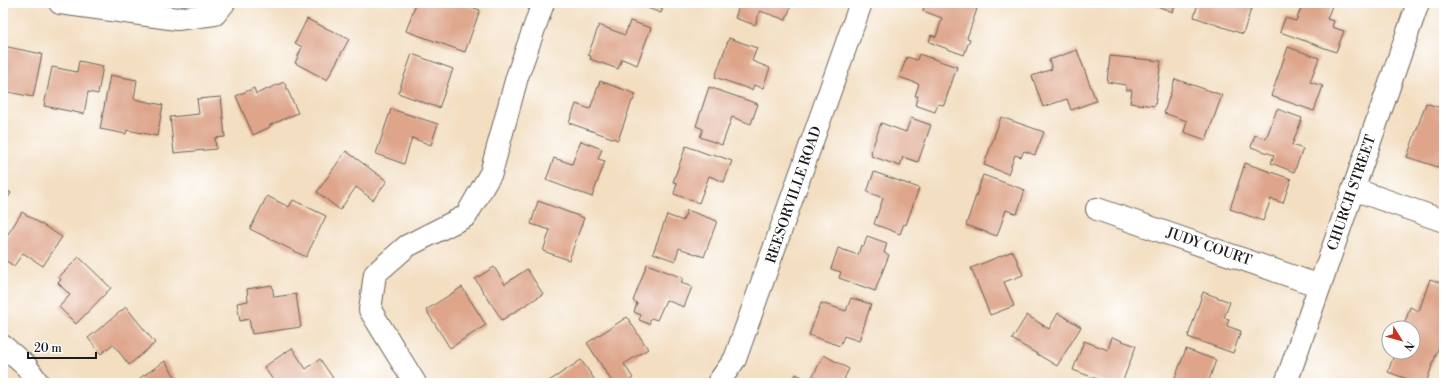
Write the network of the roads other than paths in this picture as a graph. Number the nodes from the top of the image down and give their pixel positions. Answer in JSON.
{"nodes":[{"id":1,"x":60,"y":3,"type":"edge"},
{"id":2,"x":224,"y":3,"type":"edge"},
{"id":3,"x":543,"y":3,"type":"edge"},
{"id":4,"x":861,"y":3,"type":"edge"},
{"id":5,"x":1418,"y":3,"type":"edge"},
{"id":6,"x":1353,"y":189,"type":"junction"},
{"id":7,"x":1097,"y":208,"type":"dead end"},
{"id":8,"x":1444,"y":221,"type":"edge"},
{"id":9,"x":1320,"y":286,"type":"junction"},
{"id":10,"x":3,"y":346,"type":"edge"},
{"id":11,"x":38,"y":383,"type":"edge"},
{"id":12,"x":415,"y":383,"type":"edge"},
{"id":13,"x":718,"y":383,"type":"edge"},
{"id":14,"x":1286,"y":383,"type":"edge"}],
"edges":[{"from":1,"to":2,"type":"street"},
{"from":3,"to":12,"type":"street"},
{"from":4,"to":13,"type":"street","name":"REESORVILLE ROAD"},
{"from":5,"to":6,"type":"street","name":"CHURCH STREET"},
{"from":6,"to":8,"type":"street"},
{"from":6,"to":9,"type":"street","name":"CHURCH STREET"},
{"from":7,"to":9,"type":"street","name":"JUDY COURT"},
{"from":9,"to":14,"type":"street","name":"CHURCH STREET"},
{"from":10,"to":11,"type":"street"}]}
